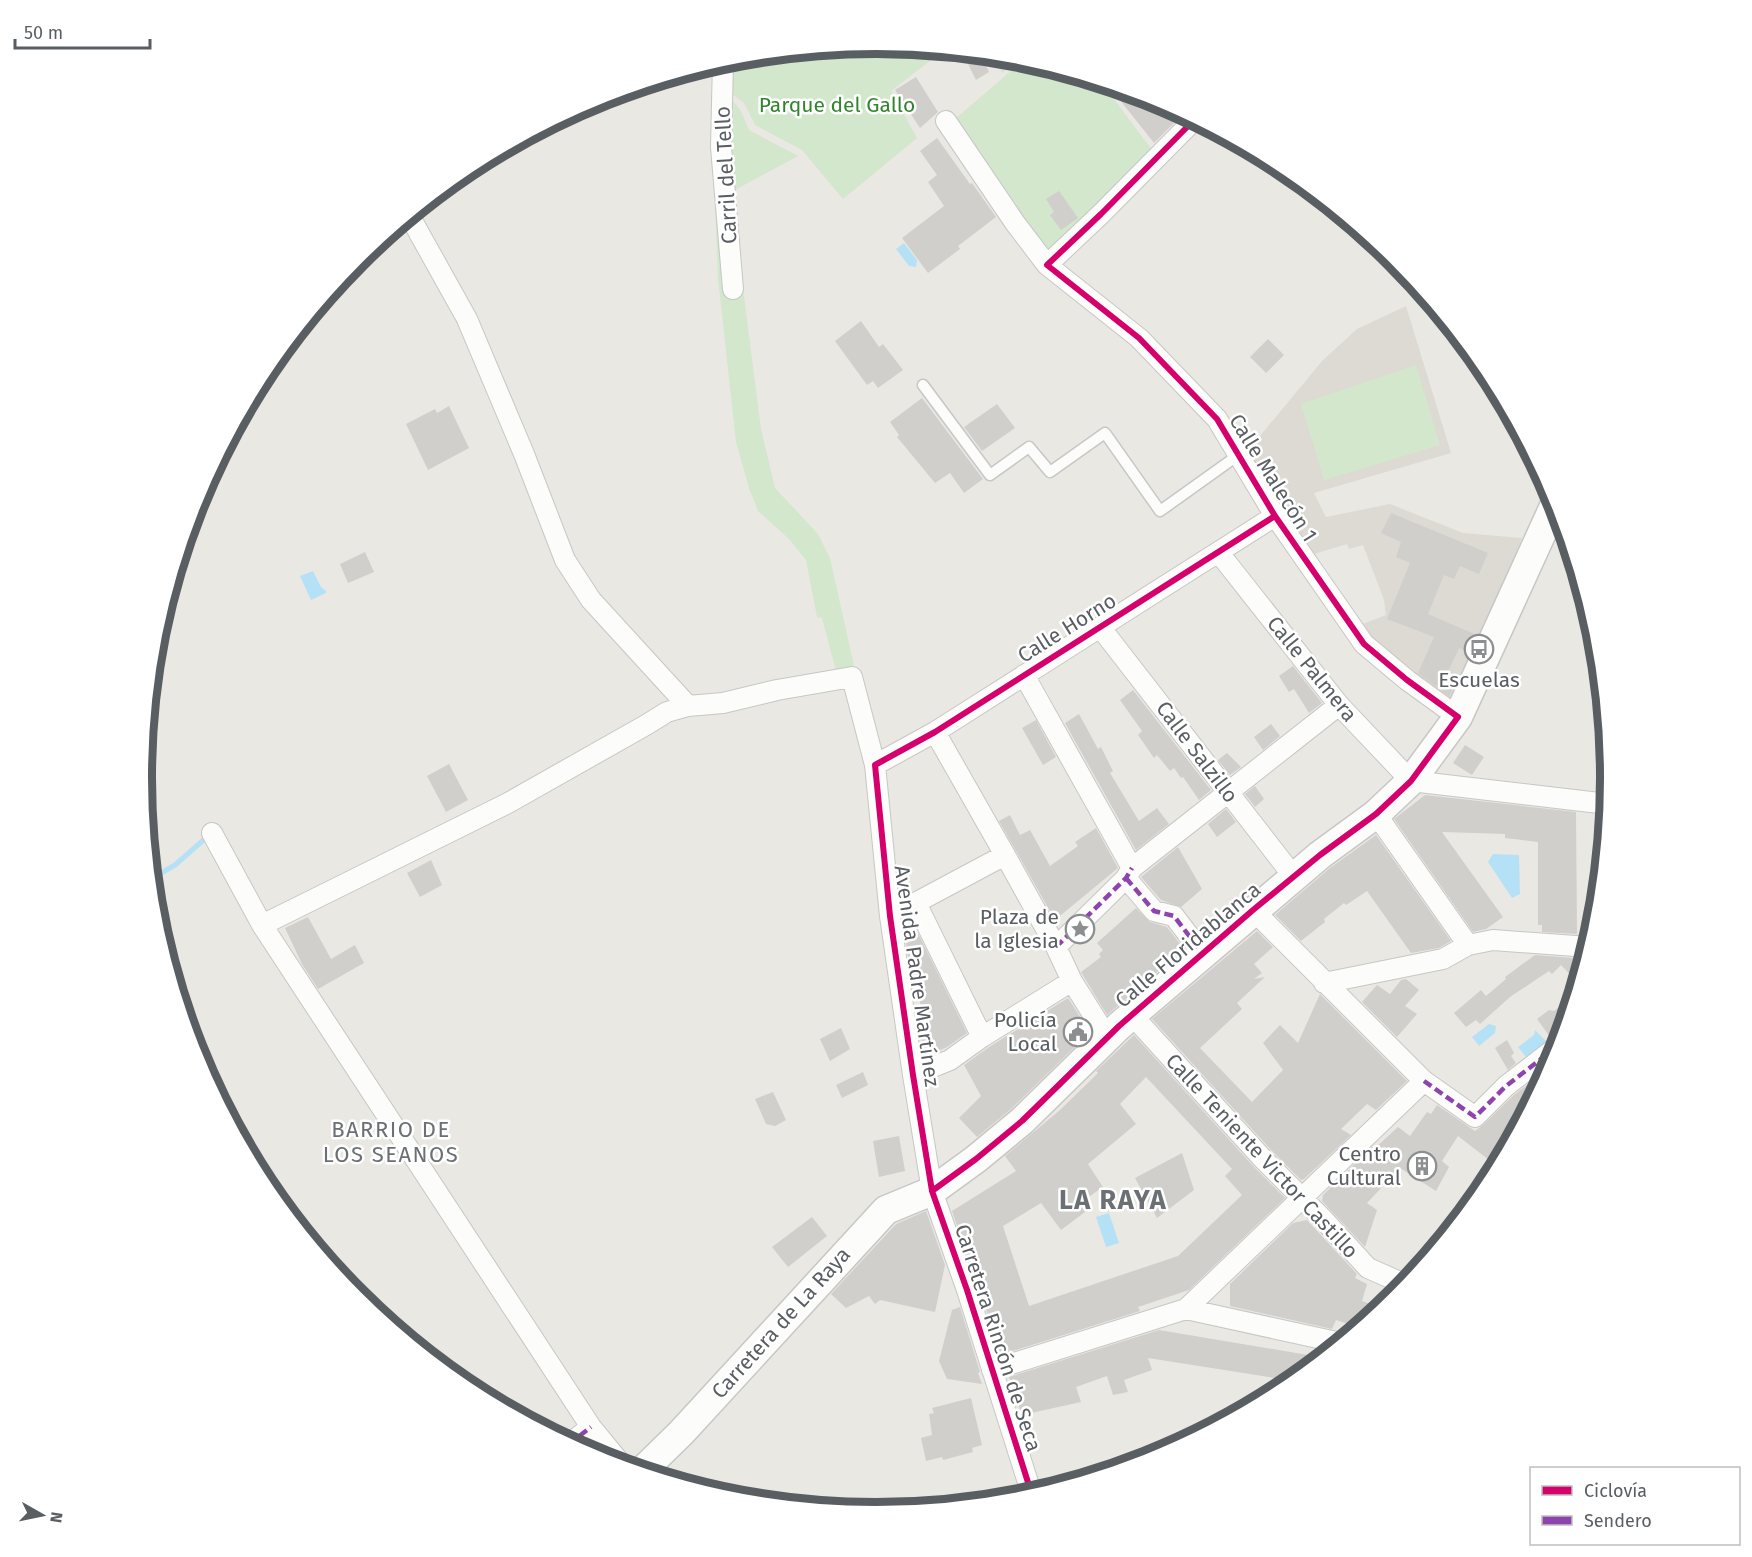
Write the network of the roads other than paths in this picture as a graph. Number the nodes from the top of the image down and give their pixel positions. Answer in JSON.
{"nodes":[{"id":1,"x":723,"y":71,"type":"edge"},
{"id":2,"x":946,"y":122,"type":"dead end"},
{"id":3,"x":1189,"y":126,"type":"edge"},
{"id":4,"x":413,"y":222,"type":"edge"},
{"id":5,"x":1047,"y":265,"type":"junction"},
{"id":6,"x":733,"y":289,"type":"dead end"},
{"id":7,"x":923,"y":385,"type":"dead end"},
{"id":8,"x":1237,"y":456,"type":"junction"},
{"id":9,"x":1550,"y":515,"type":"edge"},
{"id":10,"x":1275,"y":516,"type":"junction"},
{"id":11,"x":1219,"y":553,"type":"junction"},
{"id":12,"x":1100,"y":627,"type":"junction"},
{"id":13,"x":1024,"y":675,"type":"junction"},
{"id":14,"x":1338,"y":705,"type":"junction"},
{"id":15,"x":688,"y":706,"type":"junction"},
{"id":16,"x":1458,"y":717,"type":"junction"},
{"id":17,"x":935,"y":732,"type":"junction"},
{"id":18,"x":875,"y":765,"type":"junction"},
{"id":19,"x":1411,"y":781,"type":"junction"},
{"id":20,"x":1227,"y":792,"type":"junction"},
{"id":21,"x":1599,"y":803,"type":"edge"},
{"id":22,"x":1376,"y":814,"type":"junction"},
{"id":23,"x":212,"y":833,"type":"dead end"},
{"id":24,"x":1005,"y":855,"type":"junction"},
{"id":25,"x":1129,"y":873,"type":"junction"},
{"id":26,"x":1294,"y":878,"type":"junction"},
{"id":27,"x":916,"y":903,"type":"junction"},
{"id":28,"x":1253,"y":910,"type":"junction"},
{"id":29,"x":890,"y":916,"type":"junction"},
{"id":30,"x":262,"y":925,"type":"junction"},
{"id":31,"x":1468,"y":945,"type":"junction"},
{"id":32,"x":1581,"y":946,"type":"edge"},
{"id":33,"x":1056,"y":947,"type":"junction"},
{"id":34,"x":1203,"y":954,"type":"junction"},
{"id":35,"x":1072,"y":981,"type":"junction"},
{"id":36,"x":1324,"y":983,"type":"junction"},
{"id":37,"x":1132,"y":1015,"type":"junction"},
{"id":38,"x":982,"y":1037,"type":"junction"},
{"id":39,"x":1107,"y":1037,"type":"junction"},
{"id":40,"x":1545,"y":1056,"type":"edge"},
{"id":41,"x":913,"y":1076,"type":"junction"},
{"id":42,"x":1424,"y":1081,"type":"junction"},
{"id":43,"x":932,"y":1191,"type":"junction"},
{"id":44,"x":1302,"y":1198,"type":"junction"},
{"id":45,"x":1397,"y":1281,"type":"edge"},
{"id":46,"x":1186,"y":1309,"type":"junction"},
{"id":47,"x":1332,"y":1341,"type":"edge"},
{"id":48,"x":992,"y":1370,"type":"junction"},
{"id":49,"x":591,"y":1428,"type":"junction"},
{"id":50,"x":577,"y":1438,"type":"edge"},
{"id":51,"x":612,"y":1453,"type":"edge"},
{"id":52,"x":647,"y":1466,"type":"edge"},
{"id":53,"x":1029,"y":1486,"type":"edge"}],
"edges":[{"from":1,"to":6,"type":"street","name":"Carril del Tello"},
{"from":2,"to":5,"type":"street","name":"Calle Malecón 1"},
{"from":3,"to":5,"type":"street"},
{"from":4,"to":15,"type":"street"},
{"from":5,"to":8,"type":"street","name":"Calle Malecón 1"},
{"from":7,"to":8,"type":"lane"},
{"from":8,"to":10,"type":"street","name":"Calle Malecón 1"},
{"from":9,"to":16,"type":"main road","name":"Calle Floridablanca"},
{"from":10,"to":11,"type":"street","name":"Calle Horno"},
{"from":10,"to":16,"type":"street","name":"Calle Malecón 1"},
{"from":11,"to":12,"type":"street","name":"Calle Horno"},
{"from":11,"to":14,"type":"street","name":"Calle Palmera"},
{"from":12,"to":13,"type":"street","name":"Calle Horno"},
{"from":12,"to":20,"type":"street","name":"Calle Salzillo"},
{"from":13,"to":17,"type":"street","name":"Calle Horno"},
{"from":13,"to":25,"type":"street"},
{"from":14,"to":19,"type":"street","name":"Calle Palmera"},
{"from":14,"to":20,"type":"street"},
{"from":15,"to":18,"type":"street","name":"Avenida Padre Martínez"},
{"from":15,"to":30,"type":"street"},
{"from":16,"to":19,"type":"main road","name":"Calle Floridablanca"},
{"from":17,"to":18,"type":"street","name":"Calle Horno"},
{"from":17,"to":24,"type":"street"},
{"from":18,"to":29,"type":"street","name":"Avenida Padre Martínez"},
{"from":19,"to":21,"type":"street"},
{"from":19,"to":22,"type":"main road","name":"Calle Floridablanca"},
{"from":20,"to":25,"type":"street"},
{"from":20,"to":26,"type":"street","name":"Calle Salzillo"},
{"from":22,"to":26,"type":"main road","name":"Calle Floridablanca"},
{"from":22,"to":31,"type":"street"},
{"from":23,"to":30,"type":"street"},
{"from":24,"to":27,"type":"street"},
{"from":24,"to":33,"type":"street"},
{"from":25,"to":33,"type":"street"},
{"from":25,"to":34,"type":"street"},
{"from":26,"to":28,"type":"main road","name":"Calle Floridablanca"},
{"from":27,"to":29,"type":"street"},
{"from":27,"to":38,"type":"street"},
{"from":28,"to":34,"type":"main road","name":"Calle Floridablanca"},
{"from":28,"to":36,"type":"street"},
{"from":29,"to":41,"type":"street","name":"Avenida Padre Martínez"},
{"from":30,"to":49,"type":"street"},
{"from":31,"to":32,"type":"street"},
{"from":31,"to":36,"type":"street"},
{"from":33,"to":35,"type":"street"},
{"from":34,"to":37,"type":"main road","name":"Calle Floridablanca"},
{"from":35,"to":38,"type":"street"},
{"from":35,"to":39,"type":"street"},
{"from":36,"to":42,"type":"street"},
{"from":37,"to":39,"type":"main road","name":"Calle Floridablanca"},
{"from":37,"to":44,"type":"street","name":"Calle Teniente Victor Castillo"},
{"from":38,"to":41,"type":"street"},
{"from":39,"to":43,"type":"main road","name":"Calle Floridablanca"},
{"from":40,"to":42,"type":"street"},
{"from":41,"to":43,"type":"street","name":"Avenida Padre Martínez"},
{"from":42,"to":44,"type":"street"},
{"from":43,"to":48,"type":"street","name":"Carretera Rincón de Seca"},
{"from":43,"to":52,"type":"main road","name":"Carretera de La Raya"},
{"from":44,"to":45,"type":"street","name":"Calle Teniente Victor Castillo"},
{"from":44,"to":46,"type":"street"},
{"from":46,"to":47,"type":"street"},
{"from":46,"to":48,"type":"street"},
{"from":48,"to":53,"type":"street","name":"Carretera Rincón de Seca"},
{"from":49,"to":50,"type":"street"},
{"from":49,"to":51,"type":"street"}]}
